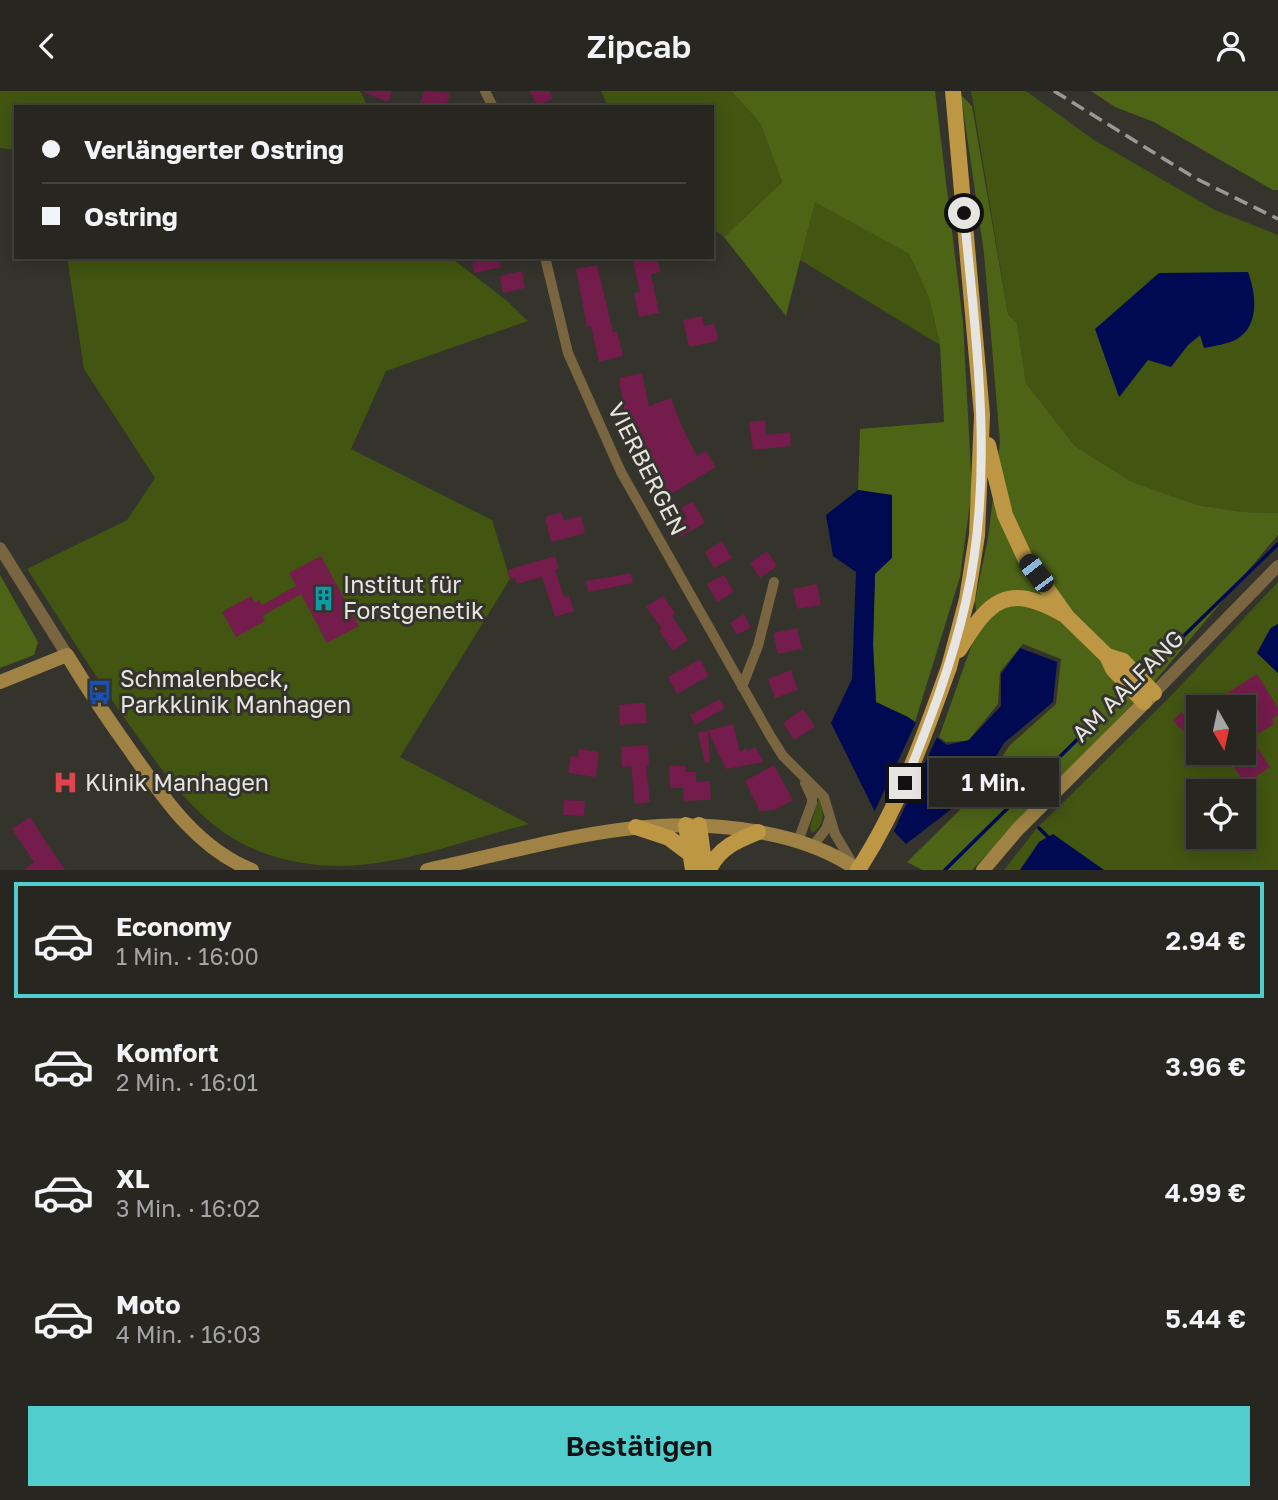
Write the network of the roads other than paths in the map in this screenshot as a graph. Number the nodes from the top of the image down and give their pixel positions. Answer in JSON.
{"nodes":[{"id":1,"x":953,"y":91,"type":"edge"},
{"id":2,"x":545,"y":259,"type":"edge"},
{"id":3,"x":982,"y":415,"type":"junction"},
{"id":4,"x":0,"y":548,"type":"edge"},
{"id":5,"x":1278,"y":566,"type":"edge"},
{"id":6,"x":774,"y":582,"type":"dead end"},
{"id":7,"x":1068,"y":617,"type":"junction"},
{"id":8,"x":67,"y":655,"type":"junction"},
{"id":9,"x":949,"y":667,"type":"junction"},
{"id":10,"x":0,"y":681,"type":"edge"},
{"id":11,"x":742,"y":687,"type":"junction"},
{"id":12,"x":1149,"y":698,"type":"junction"},
{"id":13,"x":802,"y":777,"type":"junction"},
{"id":14,"x":829,"y":820,"type":"junction"},
{"id":15,"x":693,"y":825,"type":"junction"},
{"id":16,"x":636,"y":827,"type":"junction"},
{"id":17,"x":758,"y":832,"type":"junction"},
{"id":18,"x":805,"y":844,"type":"junction"},
{"id":19,"x":689,"y":853,"type":"junction"},
{"id":20,"x":231,"y":866,"type":"edge"},
{"id":21,"x":857,"y":869,"type":"edge"},
{"id":22,"x":253,"y":870,"type":"edge"},
{"id":23,"x":426,"y":870,"type":"edge"},
{"id":24,"x":692,"y":870,"type":"edge"},
{"id":25,"x":707,"y":870,"type":"edge"},
{"id":26,"x":983,"y":870,"type":"edge"}],
"edges":[{"from":1,"to":3,"type":"main road"},
{"from":2,"to":11,"type":"street","name":"VIERBERGEN"},
{"from":3,"to":7,"type":"main road"},
{"from":3,"to":9,"type":"main road"},
{"from":4,"to":8,"type":"street"},
{"from":5,"to":12,"type":"street","name":"AM AALFANG"},
{"from":6,"to":11,"type":"street"},
{"from":7,"to":9,"type":"main road"},
{"from":7,"to":12,"type":"main road"},
{"from":8,"to":10,"type":"main road"},
{"from":8,"to":20,"type":"main road"},
{"from":9,"to":21,"type":"main road","bridge":true},
{"from":11,"to":13,"type":"street","name":"VIERBERGEN"},
{"from":12,"to":26,"type":"main road","name":"AM AALFANG"},
{"from":13,"to":14,"type":"street","name":"VIERBERGEN"},
{"from":13,"to":18,"type":"street","name":"VIERBERGEN"},
{"from":14,"to":18,"type":"street"},
{"from":14,"to":21,"type":"street","name":"VIERBERGEN"},
{"from":15,"to":16,"type":"main road"},
{"from":15,"to":17,"type":"main road"},
{"from":15,"to":19,"type":"main road"},
{"from":15,"to":25,"type":"main road"},
{"from":16,"to":19,"type":"main road"},
{"from":16,"to":23,"type":"main road"},
{"from":17,"to":18,"type":"main road"},
{"from":17,"to":25,"type":"main road"},
{"from":18,"to":21,"type":"main road"},
{"from":19,"to":24,"type":"main road"},
{"from":20,"to":22,"type":"main road"}]}
